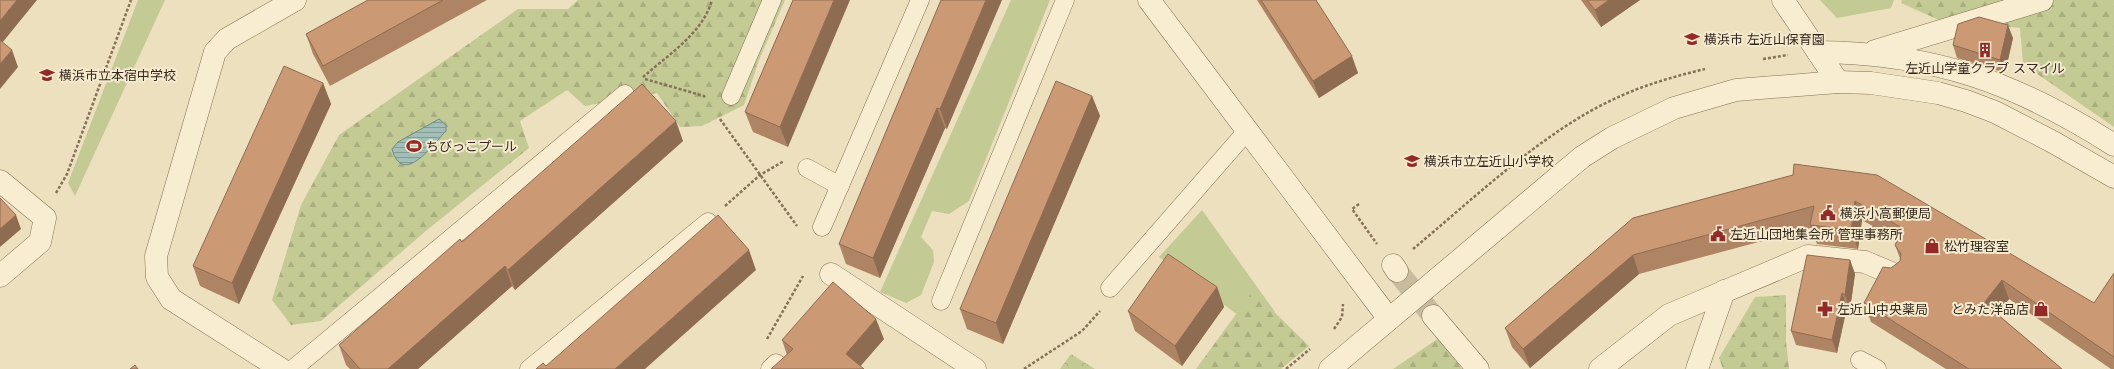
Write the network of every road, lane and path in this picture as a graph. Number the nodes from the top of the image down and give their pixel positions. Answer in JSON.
{"nodes":[{"id":1,"x":131,"y":0,"type":"edge"},
{"id":2,"x":295,"y":0,"type":"edge"},
{"id":3,"x":712,"y":0,"type":"edge"},
{"id":4,"x":772,"y":0,"type":"edge"},
{"id":5,"x":920,"y":0,"type":"edge"},
{"id":6,"x":1065,"y":0,"type":"edge"},
{"id":7,"x":1149,"y":0,"type":"edge"},
{"id":8,"x":1783,"y":0,"type":"edge"},
{"id":9,"x":2042,"y":0,"type":"edge"},
{"id":10,"x":1818,"y":52,"type":"junction"},
{"id":11,"x":1868,"y":53,"type":"junction"},
{"id":12,"x":642,"y":78,"type":"junction"},
{"id":13,"x":1838,"y":82,"type":"junction"},
{"id":14,"x":625,"y":94,"type":"joint"},
{"id":15,"x":731,"y":96,"type":"dead end"},
{"id":16,"x":708,"y":102,"type":"dead end"},
{"id":17,"x":717,"y":114,"type":"dead end"},
{"id":18,"x":1248,"y":131,"type":"junction"},
{"id":19,"x":2114,"y":145,"type":"edge"},
{"id":20,"x":807,"y":168,"type":"joint"},
{"id":21,"x":760,"y":175,"type":"junction"},
{"id":22,"x":2114,"y":177,"type":"edge"},
{"id":23,"x":0,"y":180,"type":"edge"},
{"id":24,"x":840,"y":186,"type":"junction"},
{"id":25,"x":1359,"y":204,"type":"dead end"},
{"id":26,"x":45,"y":218,"type":"junction"},
{"id":27,"x":1875,"y":220,"type":"edge"},
{"id":28,"x":708,"y":222,"type":"joint"},
{"id":29,"x":797,"y":227,"type":"dead end"},
{"id":30,"x":822,"y":227,"type":"dead end"},
{"id":31,"x":1877,"y":238,"type":"dead end"},
{"id":32,"x":1395,"y":268,"type":"tunnel mouth"},
{"id":33,"x":806,"y":271,"type":"dead end"},
{"id":34,"x":831,"y":274,"type":"dead end"},
{"id":35,"x":1896,"y":275,"type":"edge"},
{"id":36,"x":0,"y":276,"type":"edge"},
{"id":37,"x":1110,"y":288,"type":"joint"},
{"id":38,"x":1724,"y":291,"type":"junction"},
{"id":39,"x":941,"y":301,"type":"dead end"},
{"id":40,"x":1342,"y":302,"type":"dead end"},
{"id":41,"x":1433,"y":316,"type":"tunnel mouth"},
{"id":42,"x":1389,"y":320,"type":"junction"},
{"id":43,"x":1328,"y":333,"type":"dead end"},
{"id":44,"x":765,"y":344,"type":"dead end"},
{"id":45,"x":1316,"y":344,"type":"dead end"},
{"id":46,"x":1860,"y":360,"type":"dead end"},
{"id":47,"x":281,"y":369,"type":"edge"},
{"id":48,"x":293,"y":369,"type":"edge"},
{"id":49,"x":529,"y":369,"type":"edge"},
{"id":50,"x":770,"y":369,"type":"edge"},
{"id":51,"x":782,"y":369,"type":"edge"},
{"id":52,"x":975,"y":369,"type":"edge"},
{"id":53,"x":1024,"y":369,"type":"edge"},
{"id":54,"x":1286,"y":369,"type":"edge"},
{"id":55,"x":1330,"y":369,"type":"edge"},
{"id":56,"x":1478,"y":369,"type":"edge"},
{"id":57,"x":1600,"y":369,"type":"edge"},
{"id":58,"x":1697,"y":369,"type":"edge"},
{"id":59,"x":1877,"y":369,"type":"edge"}],
"edges":[{"from":1,"to":26,"type":"path"},
{"from":2,"to":47,"type":"street"},
{"from":3,"to":12,"type":"path"},
{"from":4,"to":15,"type":"lane"},
{"from":5,"to":24,"type":"lane"},
{"from":6,"to":39,"type":"lane"},
{"from":7,"to":18,"type":"street"},
{"from":8,"to":10,"type":"street"},
{"from":9,"to":11,"type":"street"},
{"from":10,"to":11,"type":"street"},
{"from":10,"to":13,"type":"street"},
{"from":11,"to":19,"type":"street"},
{"from":12,"to":14,"type":"path"},
{"from":12,"to":16,"type":"path"},
{"from":13,"to":22,"type":"street"},
{"from":13,"to":42,"type":"street"},
{"from":14,"to":48,"type":"lane"},
{"from":17,"to":21,"type":"path"},
{"from":18,"to":37,"type":"lane"},
{"from":18,"to":42,"type":"street"},
{"from":20,"to":21,"type":"path"},
{"from":20,"to":24,"type":"lane"},
{"from":21,"to":28,"type":"path"},
{"from":21,"to":29,"type":"path"},
{"from":23,"to":26,"type":"street"},
{"from":24,"to":30,"type":"lane"},
{"from":25,"to":32,"type":"path"},
{"from":26,"to":36,"type":"street"},
{"from":27,"to":31,"type":"path"},
{"from":28,"to":49,"type":"lane"},
{"from":33,"to":44,"type":"path"},
{"from":34,"to":52,"type":"street"},
{"from":35,"to":38,"type":"street"},
{"from":37,"to":53,"type":"path"},
{"from":38,"to":57,"type":"street"},
{"from":38,"to":58,"type":"street"},
{"from":40,"to":43,"type":"path"},
{"from":41,"to":56,"type":"street"},
{"from":42,"to":55,"type":"street"},
{"from":45,"to":54,"type":"path"},
{"from":46,"to":59,"type":"lane"},
{"from":50,"to":51,"type":"lane"}]}
